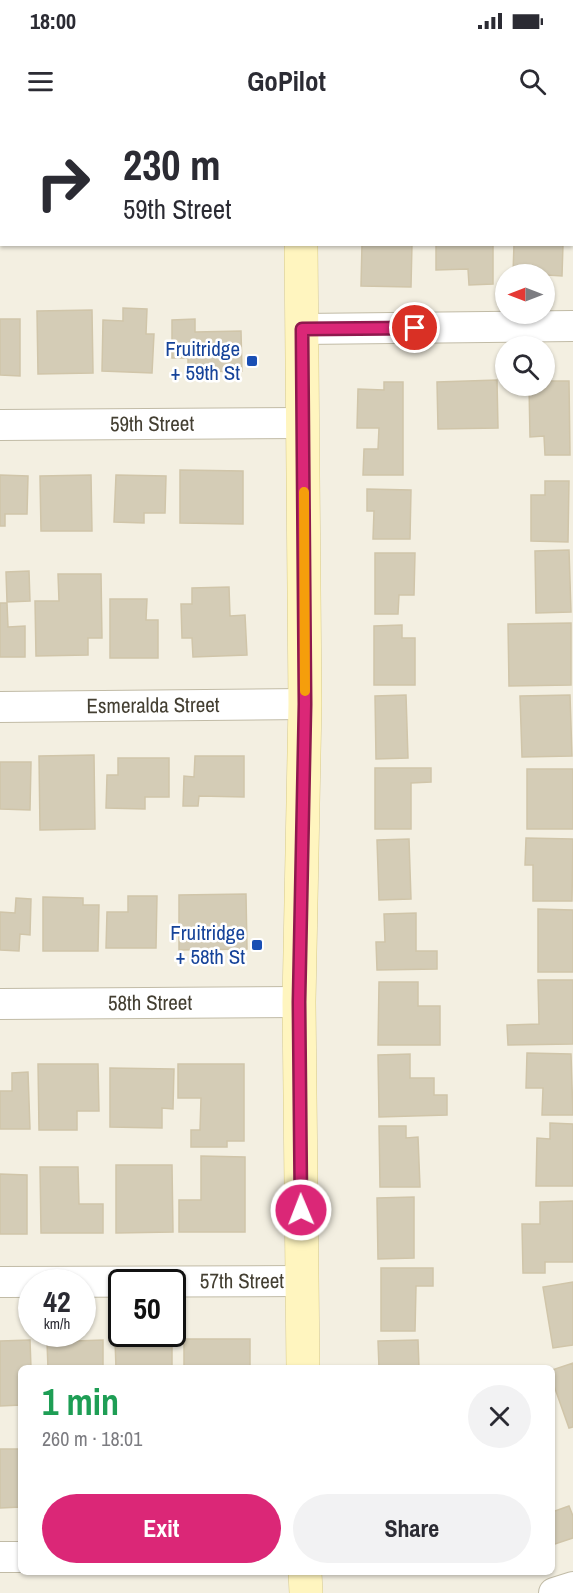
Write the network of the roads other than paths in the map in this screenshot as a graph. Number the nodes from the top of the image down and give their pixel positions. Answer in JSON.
{"nodes":[{"id":1,"x":301,"y":246,"type":"edge"},
{"id":2,"x":573,"y":326,"type":"edge"},
{"id":3,"x":302,"y":329,"type":"junction"},
{"id":4,"x":303,"y":423,"type":"junction"},
{"id":5,"x":0,"y":425,"type":"edge"},
{"id":6,"x":305,"y":704,"type":"junction"},
{"id":7,"x":0,"y":707,"type":"edge"},
{"id":8,"x":299,"y":1002,"type":"junction"},
{"id":9,"x":0,"y":1004,"type":"edge"},
{"id":10,"x":302,"y":1281,"type":"junction"},
{"id":11,"x":0,"y":1282,"type":"edge"},
{"id":12,"x":303,"y":1365,"type":"edge"},
{"id":13,"x":0,"y":1557,"type":"edge"},
{"id":14,"x":18,"y":1557,"type":"edge"},
{"id":15,"x":305,"y":1575,"type":"edge"},
{"id":16,"x":573,"y":1587,"type":"edge"},
{"id":17,"x":306,"y":1593,"type":"edge"},
{"id":18,"x":554,"y":1593,"type":"edge"}],
"edges":[{"from":1,"to":3,"type":"main road"},
{"from":2,"to":3,"type":"street"},
{"from":3,"to":4,"type":"main road"},
{"from":4,"to":5,"type":"street","name":"59th Street"},
{"from":4,"to":6,"type":"main road"},
{"from":6,"to":7,"type":"street","name":"Esmeralda Street"},
{"from":6,"to":8,"type":"main road"},
{"from":8,"to":9,"type":"street","name":"58th Street"},
{"from":8,"to":10,"type":"main road"},
{"from":10,"to":11,"type":"street","name":"57th Street"},
{"from":10,"to":12,"type":"main road"},
{"from":13,"to":14,"type":"street"},
{"from":15,"to":17,"type":"main road"},
{"from":16,"to":18,"type":"street"}]}
